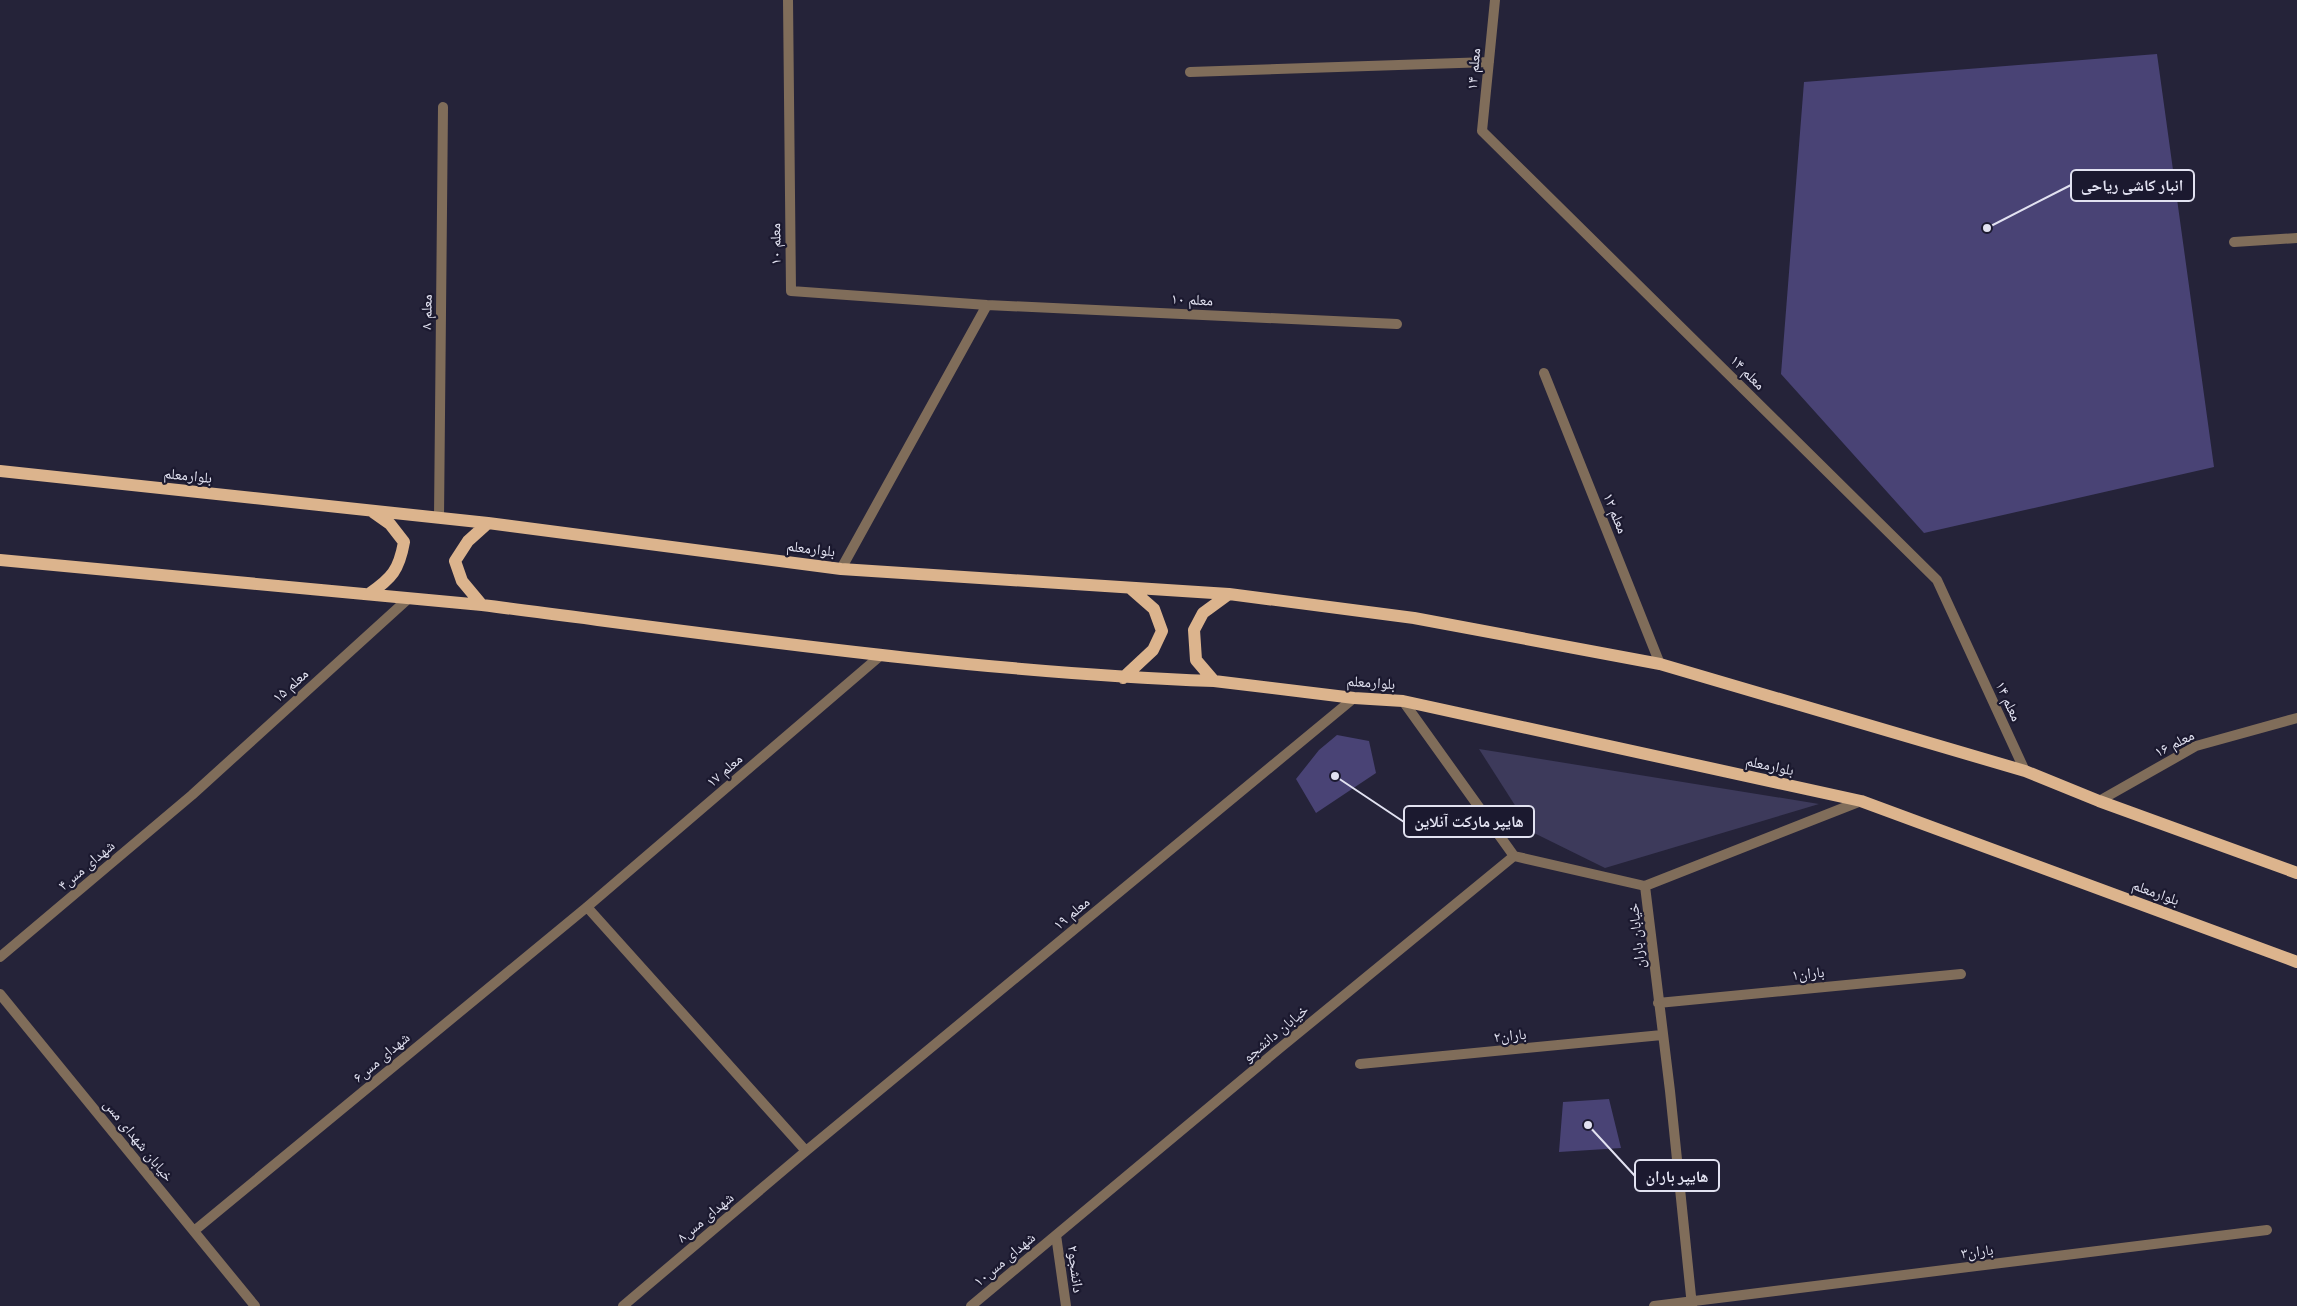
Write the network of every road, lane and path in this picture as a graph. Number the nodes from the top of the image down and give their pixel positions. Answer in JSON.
{"nodes":[{"id":1,"x":788,"y":0,"type":"edge"},
{"id":2,"x":1495,"y":0,"type":"edge"},
{"id":3,"x":1489,"y":62,"type":"junction"},
{"id":4,"x":1190,"y":72,"type":"dead end"},
{"id":5,"x":443,"y":107,"type":"dead end"},
{"id":6,"x":2297,"y":238,"type":"edge"},
{"id":7,"x":2234,"y":242,"type":"dead end"},
{"id":8,"x":986,"y":304,"type":"junction"},
{"id":9,"x":1397,"y":324,"type":"dead end"},
{"id":10,"x":1544,"y":373,"type":"dead end"},
{"id":11,"x":0,"y":472,"type":"edge"},
{"id":12,"x":372,"y":511,"type":"junction"},
{"id":13,"x":440,"y":518,"type":"junction"},
{"id":14,"x":488,"y":523,"type":"junction"},
{"id":15,"x":0,"y":560,"type":"edge"},
{"id":16,"x":841,"y":569,"type":"junction"},
{"id":17,"x":1130,"y":588,"type":"junction"},
{"id":18,"x":369,"y":594,"type":"junction"},
{"id":19,"x":1229,"y":594,"type":"junction"},
{"id":20,"x":409,"y":598,"type":"junction"},
{"id":21,"x":482,"y":605,"type":"junction"},
{"id":22,"x":880,"y":656,"type":"junction"},
{"id":23,"x":1660,"y":664,"type":"junction"},
{"id":24,"x":1123,"y":678,"type":"junction"},
{"id":25,"x":1214,"y":681,"type":"junction"},
{"id":26,"x":1354,"y":698,"type":"junction"},
{"id":27,"x":1403,"y":701,"type":"junction"},
{"id":28,"x":2297,"y":718,"type":"edge"},
{"id":29,"x":2025,"y":771,"type":"junction"},
{"id":30,"x":192,"y":795,"type":"joint"},
{"id":31,"x":1861,"y":801,"type":"junction"},
{"id":32,"x":2099,"y":801,"type":"junction"},
{"id":33,"x":1514,"y":856,"type":"junction"},
{"id":34,"x":2297,"y":873,"type":"edge"},
{"id":35,"x":1645,"y":886,"type":"junction"},
{"id":36,"x":587,"y":907,"type":"junction"},
{"id":37,"x":0,"y":957,"type":"edge"},
{"id":38,"x":2297,"y":962,"type":"edge"},
{"id":39,"x":1961,"y":974,"type":"dead end"},
{"id":40,"x":0,"y":994,"type":"edge"},
{"id":41,"x":1658,"y":1003,"type":"junction"},
{"id":42,"x":1662,"y":1034,"type":"junction"},
{"id":43,"x":1360,"y":1064,"type":"dead end"},
{"id":44,"x":806,"y":1152,"type":"junction"},
{"id":45,"x":2267,"y":1230,"type":"dead end"},
{"id":46,"x":194,"y":1231,"type":"junction"},
{"id":47,"x":1056,"y":1235,"type":"junction"},
{"id":48,"x":1691,"y":1304,"type":"edge"},
{"id":49,"x":255,"y":1306,"type":"edge"},
{"id":50,"x":623,"y":1306,"type":"edge"},
{"id":51,"x":971,"y":1306,"type":"edge"},
{"id":52,"x":1066,"y":1306,"type":"edge"},
{"id":53,"x":1654,"y":1306,"type":"edge"}],
"edges":[{"from":1,"to":8,"type":"street","name":"معلم ۱۰"},
{"from":2,"to":3,"type":"street","name":"معلم ۱۴"},
{"from":3,"to":4,"type":"street"},
{"from":3,"to":29,"type":"street","name":"معلم ۱۴"},
{"from":5,"to":13,"type":"street","name":"معلم ۸"},
{"from":6,"to":7,"type":"street"},
{"from":8,"to":9,"type":"street","name":"معلم ۱۰"},
{"from":8,"to":16,"type":"street"},
{"from":10,"to":23,"type":"street","name":"معلم ۱۲"},
{"from":11,"to":12,"type":"main road","name":"بلوارمعلم"},
{"from":12,"to":13,"type":"main road","name":"بلوارمعلم"},
{"from":12,"to":18,"type":"main road"},
{"from":13,"to":14,"type":"main road","name":"بلوارمعلم"},
{"from":14,"to":16,"type":"main road","name":"بلوارمعلم"},
{"from":14,"to":21,"type":"main road"},
{"from":15,"to":18,"type":"main road","name":"بلوارمعلم"},
{"from":16,"to":17,"type":"main road","name":"بلوارمعلم"},
{"from":17,"to":19,"type":"main road","name":"بلوارمعلم"},
{"from":17,"to":24,"type":"main road"},
{"from":18,"to":20,"type":"main road","name":"بلوارمعلم"},
{"from":19,"to":23,"type":"main road","name":"بلوارمعلم"},
{"from":19,"to":25,"type":"main road"},
{"from":20,"to":21,"type":"main road","name":"بلوارمعلم"},
{"from":20,"to":30,"type":"street","name":"معلم ۱۵"},
{"from":21,"to":22,"type":"main road","name":"بلوارمعلم"},
{"from":22,"to":24,"type":"main road","name":"بلوارمعلم"},
{"from":22,"to":36,"type":"street","name":"معلم ۱۷"},
{"from":23,"to":29,"type":"main road","name":"بلوارمعلم"},
{"from":24,"to":25,"type":"main road","name":"بلوارمعلم"},
{"from":25,"to":26,"type":"main road","name":"بلوارمعلم"},
{"from":26,"to":27,"type":"main road","name":"بلوارمعلم"},
{"from":26,"to":44,"type":"street","name":"معلم ۱۹"},
{"from":27,"to":31,"type":"main road","name":"بلوارمعلم"},
{"from":27,"to":33,"type":"street"},
{"from":28,"to":32,"type":"street","name":"معلم ۱۶"},
{"from":29,"to":32,"type":"main road","name":"بلوارمعلم"},
{"from":30,"to":37,"type":"street","name":"شهدای مس۴"},
{"from":31,"to":35,"type":"street"},
{"from":31,"to":38,"type":"main road","name":"بلوارمعلم"},
{"from":32,"to":34,"type":"main road","name":"بلوارمعلم"},
{"from":33,"to":35,"type":"street","name":"خیابان باران"},
{"from":33,"to":47,"type":"street","name":"خیابان دانشجو"},
{"from":35,"to":41,"type":"street","name":"خیابان باران"},
{"from":36,"to":44,"type":"street"},
{"from":36,"to":46,"type":"street","name":"شهدای مس۶"},
{"from":39,"to":41,"type":"street","name":"باران۱"},
{"from":40,"to":46,"type":"street","name":"خیابان شهدای مس"},
{"from":41,"to":42,"type":"street","name":"خیابان باران"},
{"from":42,"to":43,"type":"street","name":"باران۲"},
{"from":42,"to":48,"type":"street","name":"خیابان باران"},
{"from":44,"to":50,"type":"street","name":"شهدای مس۸"},
{"from":45,"to":48,"type":"street","name":"باران۳"},
{"from":46,"to":49,"type":"street","name":"خیابان شهدای مس"},
{"from":47,"to":51,"type":"street","name":"شهدای مس۱۰"},
{"from":47,"to":52,"type":"street","name":"دانشجو۲"},
{"from":48,"to":53,"type":"street","name":"باران۳"}]}
